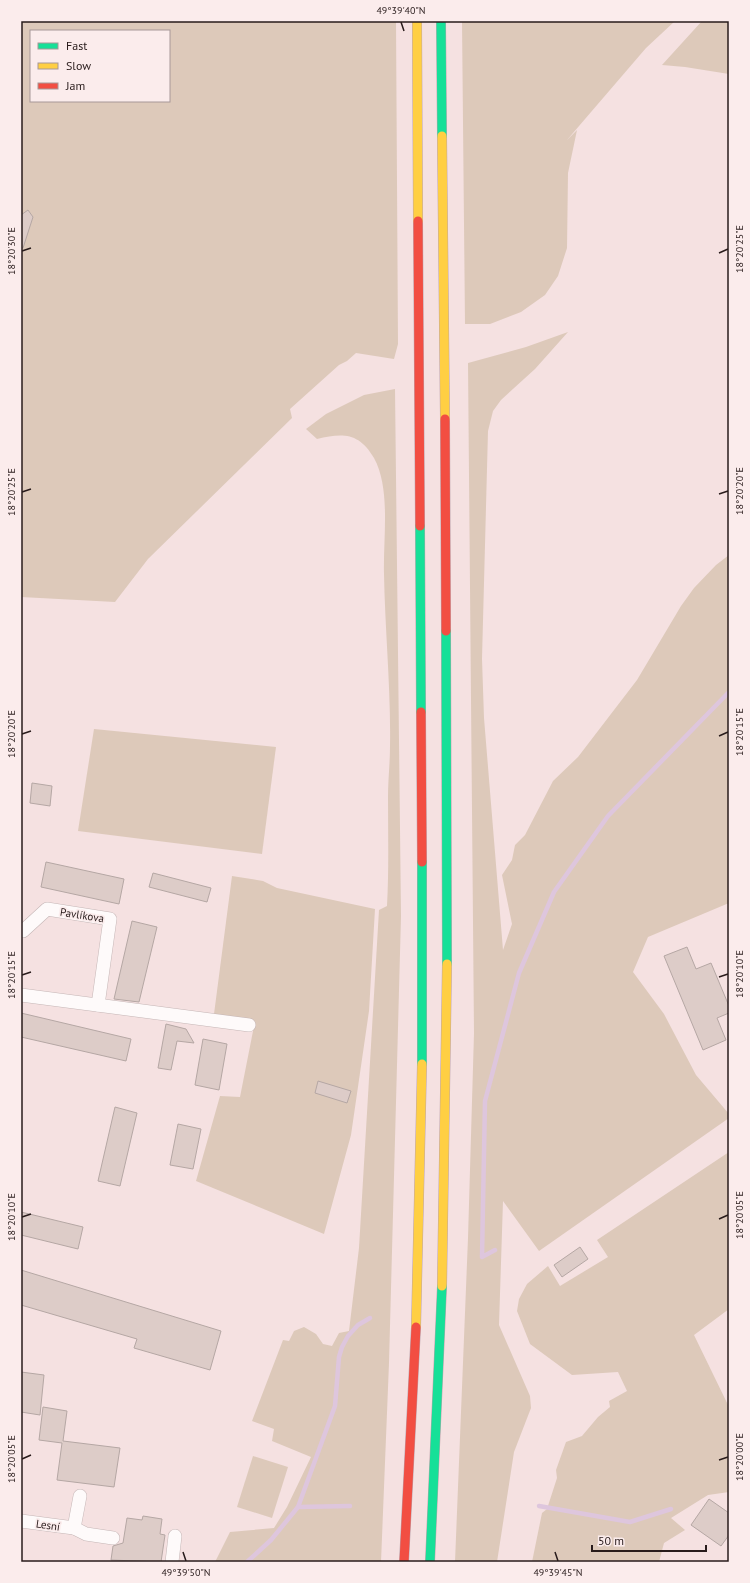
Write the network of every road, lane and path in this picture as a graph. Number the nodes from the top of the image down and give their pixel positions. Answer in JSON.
{"nodes":[{"id":1,"x":417,"y":21,"type":"edge"},
{"id":2,"x":442,"y":21,"type":"edge"},
{"id":3,"x":23,"y":931,"type":"dead end"},
{"id":4,"x":21,"y":995,"type":"edge"},
{"id":5,"x":98,"y":1005,"type":"junction"},
{"id":6,"x":249,"y":1026,"type":"dead end"},
{"id":7,"x":80,"y":1496,"type":"dead end"},
{"id":8,"x":21,"y":1521,"type":"edge"},
{"id":9,"x":74,"y":1528,"type":"junction"},
{"id":10,"x":175,"y":1536,"type":"dead end"},
{"id":11,"x":113,"y":1538,"type":"dead end"},
{"id":12,"x":172,"y":1562,"type":"edge"},
{"id":13,"x":404,"y":1562,"type":"edge"},
{"id":14,"x":430,"y":1562,"type":"edge"}],
"edges":[{"from":1,"to":13,"type":"highway"},
{"from":2,"to":14,"type":"highway"},
{"from":3,"to":5,"type":"street","name":"Pavlíkova"},
{"from":4,"to":5,"type":"street"},
{"from":5,"to":6,"type":"street"},
{"from":7,"to":9,"type":"street","name":"Lesní"},
{"from":8,"to":9,"type":"street","name":"Lesní"},
{"from":9,"to":11,"type":"street","name":"Lesní"},
{"from":10,"to":12,"type":"street"}]}
